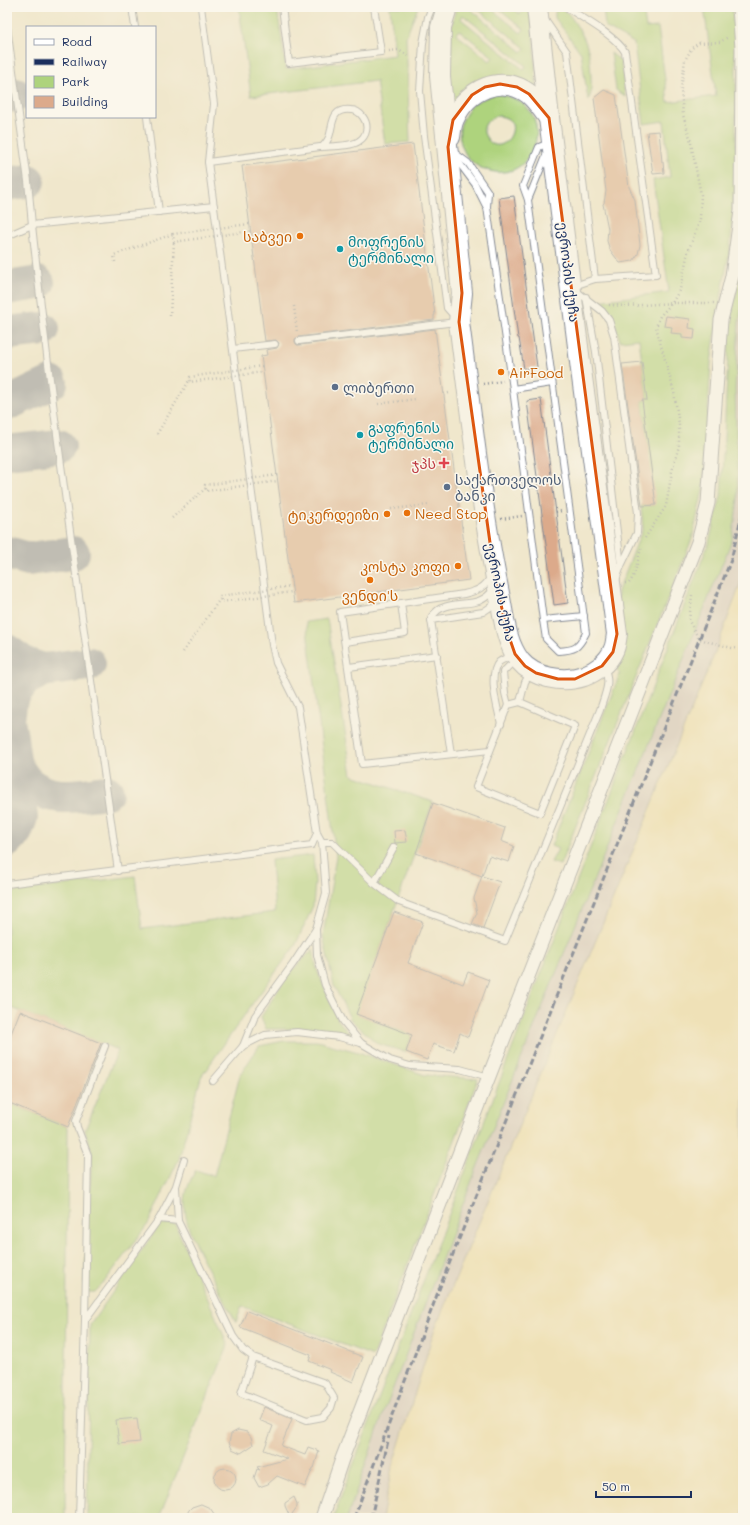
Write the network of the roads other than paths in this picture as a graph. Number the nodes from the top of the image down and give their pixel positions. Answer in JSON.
{"nodes":[{"id":1,"x":132,"y":7,"type":"edge"},
{"id":2,"x":201,"y":7,"type":"edge"},
{"id":3,"x":282,"y":7,"type":"edge"},
{"id":4,"x":374,"y":7,"type":"edge"},
{"id":5,"x":432,"y":7,"type":"edge"},
{"id":6,"x":446,"y":7,"type":"edge"},
{"id":7,"x":566,"y":7,"type":"edge"},
{"id":8,"x":739,"y":7,"type":"edge"},
{"id":9,"x":537,"y":8,"type":"edge"},
{"id":10,"x":135,"y":26,"type":"edge"},
{"id":11,"x":7,"y":27,"type":"edge"},
{"id":12,"x":743,"y":67,"type":"edge"},
{"id":13,"x":147,"y":118,"type":"edge"},
{"id":14,"x":549,"y":118,"type":"junction"},
{"id":15,"x":552,"y":142,"type":"junction"},
{"id":16,"x":322,"y":147,"type":"junction"},
{"id":17,"x":448,"y":147,"type":"junction"},
{"id":18,"x":208,"y":162,"type":"junction"},
{"id":19,"x":528,"y":200,"type":"junction"},
{"id":20,"x":214,"y":206,"type":"junction"},
{"id":21,"x":159,"y":212,"type":"junction"},
{"id":22,"x":32,"y":225,"type":"junction"},
{"id":23,"x":7,"y":236,"type":"edge"},
{"id":24,"x":595,"y":279,"type":"junction"},
{"id":25,"x":578,"y":292,"type":"junction"},
{"id":26,"x":459,"y":322,"type":"junction"},
{"id":27,"x":299,"y":341,"type":"dead end"},
{"id":28,"x":275,"y":344,"type":"dead end"},
{"id":29,"x":233,"y":349,"type":"junction"},
{"id":30,"x":552,"y":383,"type":"junction"},
{"id":31,"x":513,"y":389,"type":"junction"},
{"id":32,"x":621,"y":566,"type":"junction"},
{"id":33,"x":497,"y":584,"type":"junction"},
{"id":34,"x":616,"y":587,"type":"junction"},
{"id":35,"x":401,"y":603,"type":"junction"},
{"id":36,"x":584,"y":616,"type":"junction"},
{"id":37,"x":431,"y":620,"type":"junction"},
{"id":38,"x":543,"y":620,"type":"junction"},
{"id":39,"x":345,"y":642,"type":"junction"},
{"id":40,"x":437,"y":655,"type":"junction"},
{"id":41,"x":522,"y":662,"type":"junction"},
{"id":42,"x":602,"y":666,"type":"junction"},
{"id":43,"x":349,"y":667,"type":"junction"},
{"id":44,"x":520,"y":702,"type":"junction"},
{"id":45,"x":508,"y":705,"type":"junction"},
{"id":46,"x":501,"y":724,"type":"junction"},
{"id":47,"x":490,"y":750,"type":"junction"},
{"id":48,"x":452,"y":754,"type":"junction"},
{"id":49,"x":317,"y":833,"type":"junction"},
{"id":50,"x":322,"y":842,"type":"junction"},
{"id":51,"x":394,"y":847,"type":"dead end"},
{"id":52,"x":118,"y":871,"type":"junction"},
{"id":53,"x":374,"y":883,"type":"junction"},
{"id":54,"x":7,"y":884,"type":"edge"},
{"id":55,"x":316,"y":929,"type":"junction"},
{"id":56,"x":361,"y":1043,"type":"junction"},
{"id":57,"x":105,"y":1046,"type":"dead end"},
{"id":58,"x":243,"y":1046,"type":"junction"},
{"id":59,"x":489,"y":1077,"type":"junction"},
{"id":60,"x":213,"y":1081,"type":"dead end"},
{"id":61,"x":184,"y":1160,"type":"dead end"},
{"id":62,"x":176,"y":1186,"type":"junction"},
{"id":63,"x":159,"y":1220,"type":"junction"},
{"id":64,"x":178,"y":1221,"type":"junction"},
{"id":65,"x":85,"y":1320,"type":"junction"},
{"id":66,"x":253,"y":1357,"type":"junction"},
{"id":67,"x":79,"y":1518,"type":"edge"},
{"id":68,"x":322,"y":1518,"type":"edge"}],
"edges":[{"from":1,"to":10,"type":"lane"},
{"from":2,"to":18,"type":"lane"},
{"from":3,"to":4,"type":"lane"},
{"from":5,"to":26,"type":"lane"},
{"from":6,"to":17,"type":"main road","name":"ევროპის ქუჩა"},
{"from":7,"to":24,"type":"lane"},
{"from":8,"to":12,"type":"street"},
{"from":9,"to":14,"type":"main road","name":"ევროპის ქუჩა"},
{"from":9,"to":24,"type":"lane"},
{"from":11,"to":22,"type":"lane"},
{"from":12,"to":59,"type":"street"},
{"from":13,"to":21,"type":"lane"},
{"from":14,"to":15,"type":"main road","name":"ევროპის ქუჩა"},
{"from":14,"to":17,"type":"main road"},
{"from":15,"to":19,"type":"lane"},
{"from":15,"to":19,"type":"lane"},
{"from":15,"to":25,"type":"main road","name":"ევროპის ქუჩა"},
{"from":16,"to":16,"type":"lane"},
{"from":16,"to":18,"type":"lane"},
{"from":17,"to":26,"type":"main road","name":"ევროპის ქუჩა"},
{"from":17,"to":31,"type":"lane"},
{"from":18,"to":20,"type":"lane"},
{"from":19,"to":30,"type":"lane"},
{"from":20,"to":21,"type":"lane"},
{"from":20,"to":29,"type":"lane"},
{"from":21,"to":22,"type":"lane"},
{"from":22,"to":23,"type":"lane"},
{"from":22,"to":52,"type":"lane"},
{"from":24,"to":25,"type":"lane"},
{"from":25,"to":32,"type":"lane"},
{"from":25,"to":32,"type":"lane"},
{"from":25,"to":34,"type":"main road","name":"ევროპის ქუჩა"},
{"from":26,"to":27,"type":"lane"},
{"from":26,"to":33,"type":"main road","name":"ევროპის ქუჩა"},
{"from":28,"to":29,"type":"lane"},
{"from":29,"to":49,"type":"lane"},
{"from":30,"to":31,"type":"lane"},
{"from":30,"to":36,"type":"lane"},
{"from":31,"to":38,"type":"lane"},
{"from":32,"to":34,"type":"lane"},
{"from":33,"to":35,"type":"lane"},
{"from":33,"to":37,"type":"lane"},
{"from":33,"to":37,"type":"lane"},
{"from":33,"to":41,"type":"main road","name":"ევროპის ქუჩა"},
{"from":34,"to":42,"type":"main road","name":"ევროპის ქუჩა"},
{"from":35,"to":39,"type":"lane"},
{"from":35,"to":39,"type":"lane"},
{"from":36,"to":38,"type":"lane"},
{"from":36,"to":38,"type":"lane"},
{"from":37,"to":40,"type":"lane"},
{"from":39,"to":43,"type":"lane"},
{"from":40,"to":43,"type":"lane"},
{"from":40,"to":48,"type":"lane"},
{"from":41,"to":42,"type":"main road","name":"ევროპის ქუჩა"},
{"from":41,"to":44,"type":"lane"},
{"from":41,"to":45,"type":"lane"},
{"from":41,"to":46,"type":"lane"},
{"from":42,"to":53,"type":"lane"},
{"from":43,"to":48,"type":"lane"},
{"from":44,"to":45,"type":"lane"},
{"from":44,"to":47,"type":"lane"},
{"from":45,"to":46,"type":"lane"},
{"from":46,"to":47,"type":"lane"},
{"from":47,"to":48,"type":"lane"},
{"from":49,"to":50,"type":"lane"},
{"from":49,"to":52,"type":"lane"},
{"from":50,"to":53,"type":"lane"},
{"from":50,"to":55,"type":"lane"},
{"from":51,"to":53,"type":"lane"},
{"from":52,"to":54,"type":"lane"},
{"from":55,"to":56,"type":"lane"},
{"from":55,"to":58,"type":"lane"},
{"from":56,"to":58,"type":"lane"},
{"from":56,"to":59,"type":"lane"},
{"from":57,"to":65,"type":"lane"},
{"from":58,"to":60,"type":"lane"},
{"from":59,"to":68,"type":"street"},
{"from":61,"to":62,"type":"lane"},
{"from":62,"to":63,"type":"lane"},
{"from":62,"to":64,"type":"lane"},
{"from":63,"to":64,"type":"lane"},
{"from":63,"to":65,"type":"lane"},
{"from":64,"to":66,"type":"lane"},
{"from":65,"to":67,"type":"lane"},
{"from":66,"to":66,"type":"lane"}]}
